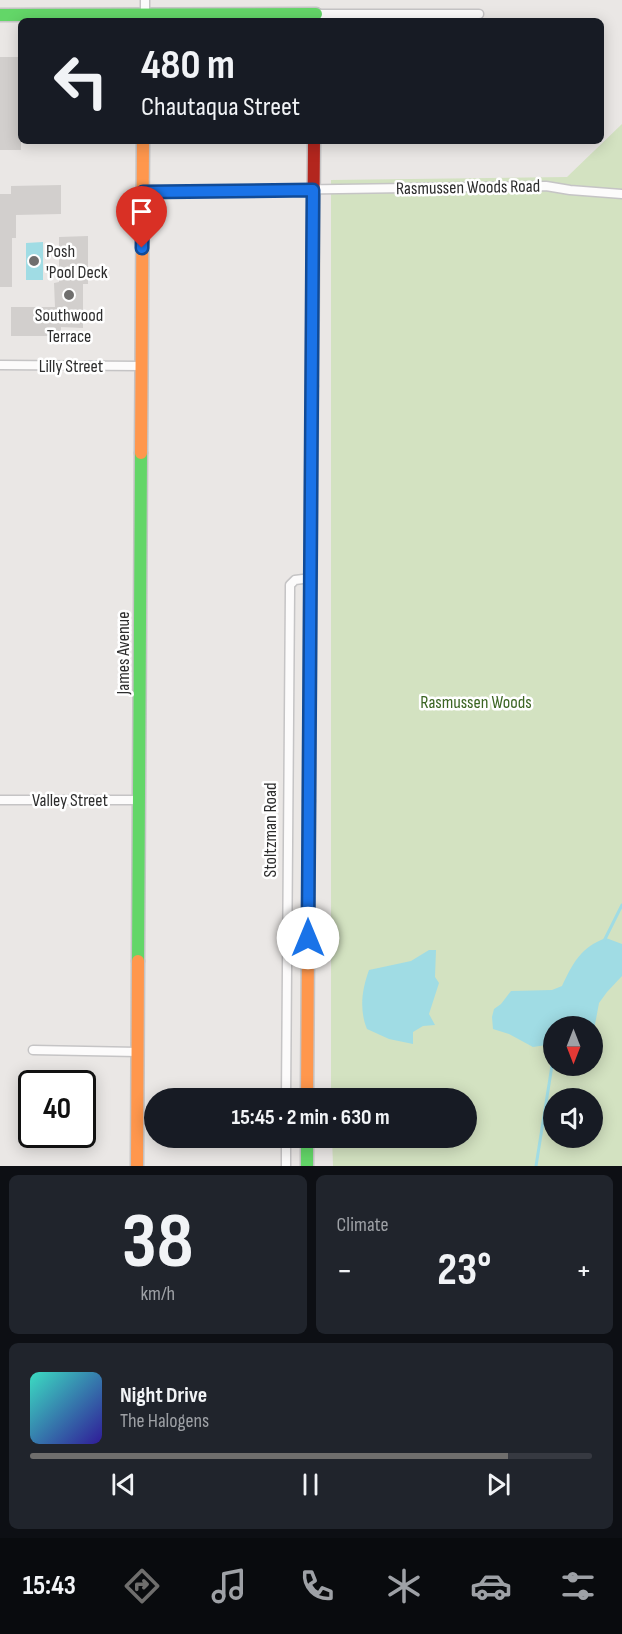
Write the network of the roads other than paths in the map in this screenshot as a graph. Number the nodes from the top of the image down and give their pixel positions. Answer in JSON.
{"nodes":[{"id":1,"x":145,"y":0,"type":"edge"},
{"id":2,"x":316,"y":0,"type":"edge"},
{"id":3,"x":480,"y":14,"type":"dead end"},
{"id":4,"x":0,"y":15,"type":"edge"},
{"id":5,"x":316,"y":17,"type":"edge"},
{"id":6,"x":145,"y":18,"type":"edge"},
{"id":7,"x":143,"y":144,"type":"edge"},
{"id":8,"x":314,"y":144,"type":"edge"},
{"id":9,"x":313,"y":190,"type":"junction"},
{"id":10,"x":143,"y":192,"type":"junction"},
{"id":11,"x":622,"y":194,"type":"edge"},
{"id":12,"x":0,"y":365,"type":"edge"},
{"id":13,"x":142,"y":366,"type":"junction"},
{"id":14,"x":311,"y":578,"type":"junction"},
{"id":15,"x":0,"y":800,"type":"edge"},
{"id":16,"x":140,"y":800,"type":"junction"},
{"id":17,"x":33,"y":1050,"type":"dead end"},
{"id":18,"x":138,"y":1052,"type":"junction"},
{"id":19,"x":286,"y":1088,"type":"edge"},
{"id":20,"x":307,"y":1088,"type":"edge"},
{"id":21,"x":286,"y":1148,"type":"edge"},
{"id":22,"x":307,"y":1148,"type":"edge"},
{"id":23,"x":137,"y":1166,"type":"edge"},
{"id":24,"x":286,"y":1166,"type":"edge"},
{"id":25,"x":307,"y":1166,"type":"edge"}],
"edges":[{"from":1,"to":6,"type":"street"},
{"from":2,"to":5,"type":"street"},
{"from":3,"to":5,"type":"street"},
{"from":4,"to":6,"type":"street"},
{"from":5,"to":6,"type":"street"},
{"from":7,"to":10,"type":"street","name":"James Avenue"},
{"from":8,"to":9,"type":"street"},
{"from":9,"to":10,"type":"street","name":"Rasmussen Woods Road"},
{"from":9,"to":11,"type":"street","name":"Rasmussen Woods Road"},
{"from":9,"to":14,"type":"street"},
{"from":10,"to":13,"type":"street","name":"James Avenue"},
{"from":12,"to":13,"type":"street","name":"Lilly Street"},
{"from":13,"to":16,"type":"street","name":"James Avenue"},
{"from":14,"to":19,"type":"street","name":"Stoltzman Road"},
{"from":14,"to":20,"type":"street"},
{"from":15,"to":16,"type":"street","name":"Valley Street"},
{"from":16,"to":18,"type":"street","name":"James Avenue"},
{"from":17,"to":18,"type":"street"},
{"from":18,"to":23,"type":"street","name":"James Avenue"},
{"from":21,"to":24,"type":"street"},
{"from":22,"to":25,"type":"street"}]}
